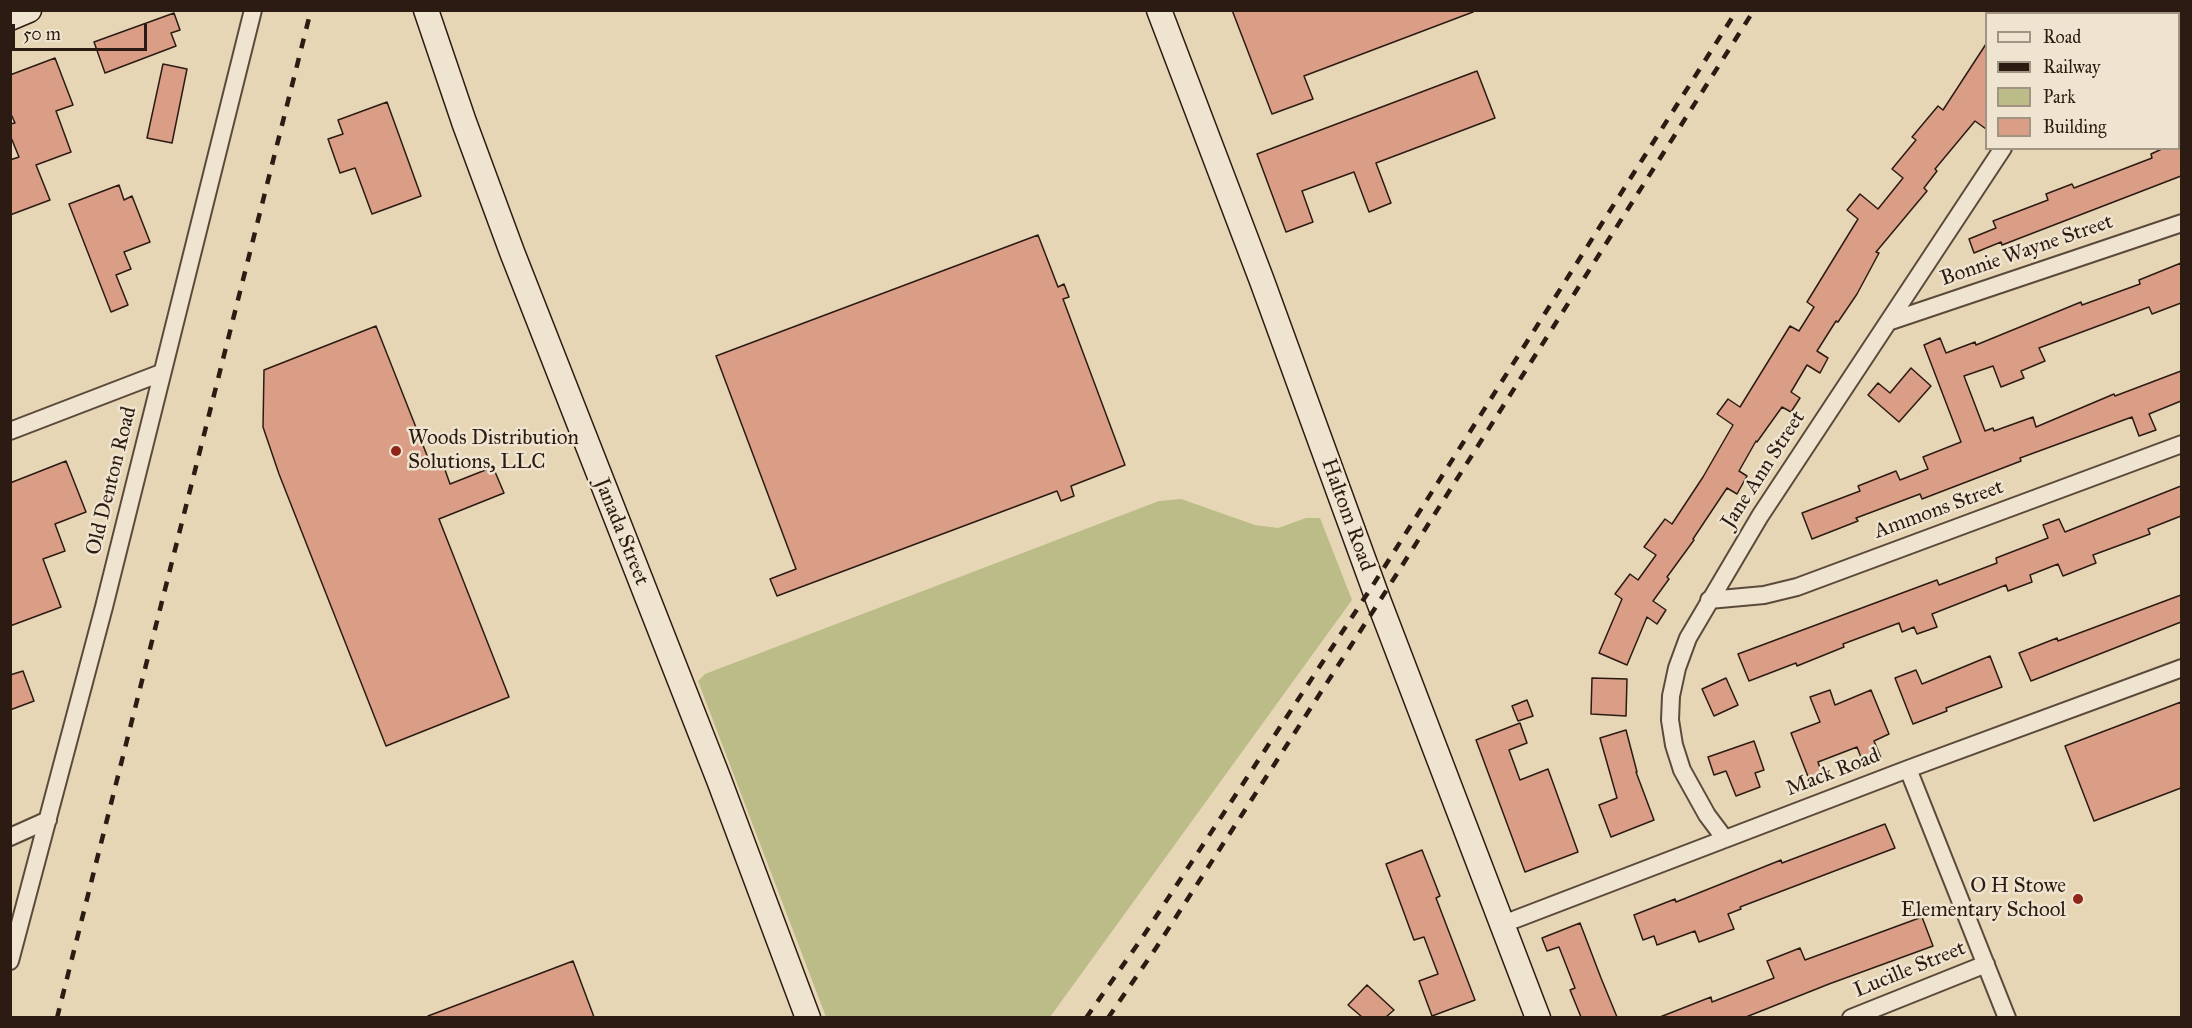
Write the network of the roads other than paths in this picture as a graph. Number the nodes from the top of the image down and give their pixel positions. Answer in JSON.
{"nodes":[{"id":1,"x":29,"y":10,"type":"edge"},
{"id":2,"x":253,"y":10,"type":"edge"},
{"id":3,"x":426,"y":10,"type":"edge"},
{"id":4,"x":1159,"y":10,"type":"edge"},
{"id":5,"x":10,"y":18,"type":"edge"},
{"id":6,"x":2002,"y":150,"type":"edge"},
{"id":7,"x":2181,"y":223,"type":"edge"},
{"id":8,"x":1888,"y":322,"type":"junction"},
{"id":9,"x":161,"y":373,"type":"junction"},
{"id":10,"x":10,"y":431,"type":"edge"},
{"id":11,"x":2181,"y":444,"type":"edge"},
{"id":12,"x":1709,"y":600,"type":"junction"},
{"id":13,"x":2181,"y":668,"type":"edge"},
{"id":14,"x":1908,"y":769,"type":"junction"},
{"id":15,"x":48,"y":820,"type":"junction"},
{"id":16,"x":10,"y":837,"type":"edge"},
{"id":17,"x":1725,"y":839,"type":"junction"},
{"id":18,"x":1503,"y":924,"type":"junction"},
{"id":19,"x":10,"y":961,"type":"edge"},
{"id":20,"x":1986,"y":964,"type":"junction"},
{"id":21,"x":1532,"y":1016,"type":"edge"},
{"id":22,"x":808,"y":1017,"type":"edge"},
{"id":23,"x":1851,"y":1017,"type":"edge"},
{"id":24,"x":2007,"y":1017,"type":"edge"}],
"edges":[{"from":1,"to":5,"type":"main road"},
{"from":2,"to":9,"type":"street","name":"Old Denton Road"},
{"from":3,"to":22,"type":"main road","name":"Janada Street"},
{"from":4,"to":18,"type":"main road","name":"Haltom Road"},
{"from":6,"to":8,"type":"street","name":"Jane Ann Street"},
{"from":7,"to":8,"type":"street","name":"Bonnie Wayne Street"},
{"from":8,"to":12,"type":"street","name":"Jane Ann Street"},
{"from":9,"to":10,"type":"street"},
{"from":9,"to":15,"type":"street","name":"Old Denton Road"},
{"from":11,"to":12,"type":"street","name":"Ammons Street"},
{"from":12,"to":17,"type":"street","name":"Jane Ann Street"},
{"from":13,"to":14,"type":"street","name":"Mack Road"},
{"from":14,"to":17,"type":"street","name":"Mack Road"},
{"from":14,"to":20,"type":"street"},
{"from":15,"to":16,"type":"street"},
{"from":15,"to":19,"type":"street","name":"Old Denton Road"},
{"from":17,"to":18,"type":"street","name":"Mack Road"},
{"from":18,"to":21,"type":"main road","name":"Haltom Road"},
{"from":20,"to":23,"type":"street","name":"Lucille Street"},
{"from":20,"to":24,"type":"street"}]}
